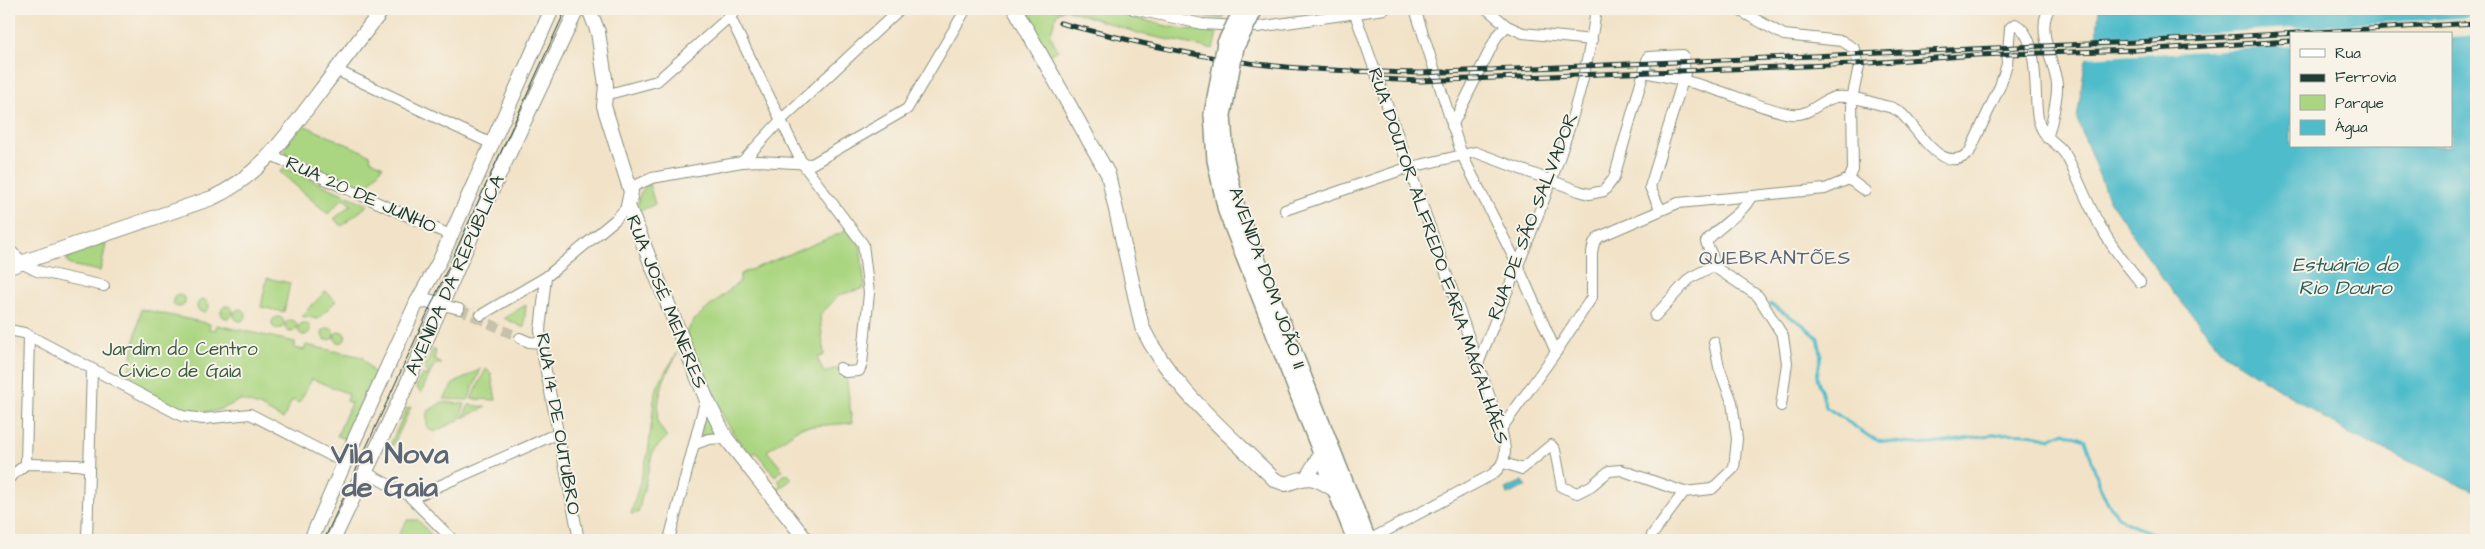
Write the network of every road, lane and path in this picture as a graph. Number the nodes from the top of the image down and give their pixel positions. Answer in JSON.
{"nodes":[{"id":1,"x":383,"y":9,"type":"edge"},
{"id":2,"x":552,"y":9,"type":"edge"},
{"id":3,"x":577,"y":9,"type":"edge"},
{"id":4,"x":589,"y":9,"type":"edge"},
{"id":5,"x":738,"y":9,"type":"edge"},
{"id":6,"x":900,"y":9,"type":"edge"},
{"id":7,"x":966,"y":9,"type":"edge"},
{"id":8,"x":1015,"y":9,"type":"edge"},
{"id":9,"x":1133,"y":9,"type":"edge"},
{"id":10,"x":1242,"y":9,"type":"edge"},
{"id":11,"x":1255,"y":9,"type":"edge"},
{"id":12,"x":1385,"y":9,"type":"edge"},
{"id":13,"x":1415,"y":9,"type":"edge"},
{"id":14,"x":1487,"y":9,"type":"edge"},
{"id":15,"x":1596,"y":9,"type":"edge"},
{"id":16,"x":1737,"y":9,"type":"edge"},
{"id":17,"x":2049,"y":9,"type":"edge"},
{"id":18,"x":728,"y":13,"type":"edge"},
{"id":19,"x":1355,"y":14,"type":"junction"},
{"id":20,"x":1507,"y":26,"type":"junction"},
{"id":21,"x":1592,"y":40,"type":"junction"},
{"id":22,"x":336,"y":70,"type":"junction"},
{"id":23,"x":1644,"y":72,"type":"junction"},
{"id":24,"x":1682,"y":81,"type":"junction"},
{"id":25,"x":605,"y":95,"type":"junction"},
{"id":26,"x":1852,"y":99,"type":"junction"},
{"id":27,"x":1217,"y":114,"type":"junction"},
{"id":28,"x":781,"y":120,"type":"junction"},
{"id":29,"x":1452,"y":126,"type":"junction"},
{"id":30,"x":2047,"y":138,"type":"junction"},
{"id":31,"x":492,"y":144,"type":"junction"},
{"id":32,"x":271,"y":155,"type":"junction"},
{"id":33,"x":1462,"y":155,"type":"junction"},
{"id":34,"x":742,"y":162,"type":"junction"},
{"id":35,"x":802,"y":163,"type":"junction"},
{"id":36,"x":1408,"y":168,"type":"junction"},
{"id":37,"x":1848,"y":180,"type":"junction"},
{"id":38,"x":1550,"y":181,"type":"junction"},
{"id":39,"x":630,"y":188,"type":"junction"},
{"id":40,"x":1865,"y":191,"type":"dead end"},
{"id":41,"x":1751,"y":197,"type":"junction"},
{"id":42,"x":628,"y":206,"type":"junction"},
{"id":43,"x":1660,"y":209,"type":"junction"},
{"id":44,"x":1285,"y":210,"type":"dead end"},
{"id":45,"x":450,"y":235,"type":"junction"},
{"id":46,"x":9,"y":252,"type":"edge"},
{"id":47,"x":1517,"y":264,"type":"junction"},
{"id":48,"x":15,"y":265,"type":"edge"},
{"id":49,"x":1713,"y":266,"type":"junction"},
{"id":50,"x":546,"y":278,"type":"junction"},
{"id":51,"x":2140,"y":282,"type":"dead end"},
{"id":52,"x":104,"y":286,"type":"dead end"},
{"id":53,"x":417,"y":302,"type":"junction"},
{"id":54,"x":443,"y":305,"type":"junction"},
{"id":55,"x":459,"y":309,"type":"tunnel mouth"},
{"id":56,"x":481,"y":315,"type":"tunnel mouth"},
{"id":57,"x":1655,"y":316,"type":"dead end"},
{"id":58,"x":9,"y":330,"type":"edge"},
{"id":59,"x":29,"y":336,"type":"junction"},
{"id":60,"x":520,"y":338,"type":"tunnel mouth"},
{"id":61,"x":1714,"y":342,"type":"dead end"},
{"id":62,"x":541,"y":343,"type":"junction"},
{"id":63,"x":1556,"y":352,"type":"junction"},
{"id":64,"x":1478,"y":364,"type":"junction"},
{"id":65,"x":840,"y":368,"type":"dead end"},
{"id":66,"x":92,"y":369,"type":"junction"},
{"id":67,"x":706,"y":398,"type":"junction"},
{"id":68,"x":1781,"y":406,"type":"dead end"},
{"id":69,"x":1501,"y":429,"type":"junction"},
{"id":70,"x":558,"y":435,"type":"junction"},
{"id":71,"x":726,"y":438,"type":"junction"},
{"id":72,"x":695,"y":444,"type":"junction"},
{"id":73,"x":1321,"y":454,"type":"junction"},
{"id":74,"x":345,"y":463,"type":"junction"},
{"id":75,"x":1504,"y":463,"type":"junction"},
{"id":76,"x":26,"y":464,"type":"junction"},
{"id":77,"x":88,"y":467,"type":"junction"},
{"id":78,"x":365,"y":472,"type":"junction"},
{"id":79,"x":1307,"y":477,"type":"junction"},
{"id":80,"x":9,"y":478,"type":"edge"},
{"id":81,"x":1336,"y":490,"type":"junction"},
{"id":82,"x":1684,"y":492,"type":"junction"},
{"id":83,"x":412,"y":498,"type":"junction"},
{"id":84,"x":578,"y":537,"type":"edge"},
{"id":85,"x":87,"y":540,"type":"edge"},
{"id":86,"x":311,"y":540,"type":"edge"},
{"id":87,"x":333,"y":540,"type":"edge"},
{"id":88,"x":453,"y":540,"type":"edge"},
{"id":89,"x":669,"y":540,"type":"edge"},
{"id":90,"x":806,"y":540,"type":"edge"},
{"id":91,"x":1355,"y":540,"type":"edge"},
{"id":92,"x":1368,"y":540,"type":"edge"},
{"id":93,"x":1651,"y":540,"type":"edge"}],
"edges":[{"from":1,"to":22,"type":"street"},
{"from":2,"to":31,"type":"street","name":"AVENIDA DA REPÚBLICA"},
{"from":3,"to":54,"type":"street","name":"AVENIDA DA REPÚBLICA"},
{"from":4,"to":25,"type":"street"},
{"from":5,"to":18,"type":"street"},
{"from":6,"to":28,"type":"street"},
{"from":7,"to":35,"type":"street"},
{"from":8,"to":79,"type":"street"},
{"from":9,"to":19,"type":"street"},
{"from":10,"to":27,"type":"main road","name":"AVENIDA DOM JOÃO II","bridge":true},
{"from":11,"to":27,"type":"main road","name":"AVENIDA DOM JOÃO II","bridge":true},
{"from":12,"to":19,"type":"street"},
{"from":13,"to":29,"type":"street"},
{"from":14,"to":20,"type":"street"},
{"from":15,"to":21,"type":"street","name":"RUA DE SÃO SALVADOR"},
{"from":16,"to":26,"type":"street"},
{"from":17,"to":30,"type":"street"},
{"from":18,"to":25,"type":"street"},
{"from":18,"to":28,"type":"street"},
{"from":19,"to":36,"type":"street","name":"RUA DOUTOR ALFREDO FARIA MAGALHÃES"},
{"from":20,"to":21,"type":"street"},
{"from":20,"to":29,"type":"street"},
{"from":21,"to":38,"type":"street","name":"RUA DE SÃO SALVADOR"},
{"from":22,"to":31,"type":"street"},
{"from":22,"to":32,"type":"street"},
{"from":23,"to":24,"type":"street"},
{"from":23,"to":24,"type":"street"},
{"from":23,"to":38,"type":"street"},
{"from":24,"to":26,"type":"street"},
{"from":24,"to":43,"type":"street"},
{"from":25,"to":39,"type":"street"},
{"from":26,"to":30,"type":"street"},
{"from":26,"to":37,"type":"street"},
{"from":27,"to":73,"type":"main road","name":"AVENIDA DOM JOÃO II"},
{"from":27,"to":92,"type":"main road","name":"AVENIDA DOM JOÃO II"},
{"from":28,"to":34,"type":"street"},
{"from":28,"to":35,"type":"street"},
{"from":29,"to":33,"type":"street"},
{"from":30,"to":51,"type":"street"},
{"from":31,"to":45,"type":"street","name":"AVENIDA DA REPÚBLICA"},
{"from":32,"to":45,"type":"street","name":"RUA 20 DE JUNHO"},
{"from":32,"to":48,"type":"street"},
{"from":33,"to":36,"type":"street"},
{"from":33,"to":38,"type":"street"},
{"from":33,"to":47,"type":"street"},
{"from":34,"to":35,"type":"street"},
{"from":34,"to":39,"type":"street"},
{"from":35,"to":65,"type":"street"},
{"from":36,"to":44,"type":"street"},
{"from":36,"to":64,"type":"street","name":"RUA DOUTOR ALFREDO FARIA MAGALHÃES"},
{"from":37,"to":40,"type":"street"},
{"from":37,"to":41,"type":"street"},
{"from":38,"to":47,"type":"street","name":"RUA DE SÃO SALVADOR"},
{"from":39,"to":42,"type":"street"},
{"from":41,"to":43,"type":"street"},
{"from":41,"to":49,"type":"street"},
{"from":42,"to":50,"type":"street"},
{"from":42,"to":67,"type":"street","name":"RUA JOSÉ MENERES"},
{"from":43,"to":63,"type":"street"},
{"from":45,"to":53,"type":"street","name":"AVENIDA DA REPÚBLICA"},
{"from":46,"to":48,"type":"street"},
{"from":47,"to":63,"type":"street"},
{"from":47,"to":64,"type":"street","name":"RUA DE SÃO SALVADOR"},
{"from":48,"to":52,"type":"street"},
{"from":49,"to":57,"type":"street"},
{"from":49,"to":68,"type":"street"},
{"from":50,"to":56,"type":"street"},
{"from":50,"to":62,"type":"street","name":"RUA 14 DE OUTUBRO"},
{"from":53,"to":54,"type":"street"},
{"from":53,"to":74,"type":"street","name":"AVENIDA DA REPÚBLICA"},
{"from":54,"to":55,"type":"street"},
{"from":54,"to":78,"type":"street","name":"AVENIDA DA REPÚBLICA"},
{"from":58,"to":59,"type":"street"},
{"from":59,"to":66,"type":"street"},
{"from":59,"to":76,"type":"street"},
{"from":60,"to":62,"type":"street"},
{"from":61,"to":82,"type":"street"},
{"from":62,"to":70,"type":"street","name":"RUA 14 DE OUTUBRO"},
{"from":63,"to":69,"type":"street"},
{"from":64,"to":69,"type":"street","name":"RUA DOUTOR ALFREDO FARIA MAGALHÃES"},
{"from":66,"to":74,"type":"street"},
{"from":66,"to":77,"type":"street"},
{"from":67,"to":71,"type":"street","name":"RUA JOSÉ MENERES"},
{"from":67,"to":72,"type":"street"},
{"from":69,"to":75,"type":"street","name":"RUA DOUTOR ALFREDO FARIA MAGALHÃES"},
{"from":70,"to":83,"type":"street"},
{"from":70,"to":84,"type":"street","name":"RUA 14 DE OUTUBRO"},
{"from":71,"to":72,"type":"street"},
{"from":71,"to":90,"type":"street","name":"RUA JOSÉ MENERES"},
{"from":72,"to":89,"type":"street"},
{"from":73,"to":79,"type":"street"},
{"from":73,"to":81,"type":"main road","name":"AVENIDA DOM JOÃO II"},
{"from":74,"to":78,"type":"street"},
{"from":74,"to":86,"type":"street","name":"AVENIDA DA REPÚBLICA"},
{"from":75,"to":82,"type":"street"},
{"from":75,"to":92,"type":"street","name":"RUA DOUTOR ALFREDO FARIA MAGALHÃES"},
{"from":76,"to":77,"type":"street"},
{"from":76,"to":80,"type":"street"},
{"from":77,"to":85,"type":"street"},
{"from":78,"to":83,"type":"street"},
{"from":78,"to":87,"type":"street","name":"AVENIDA DA REPÚBLICA"},
{"from":79,"to":81,"type":"street"},
{"from":81,"to":91,"type":"main road","name":"AVENIDA DOM JOÃO II"},
{"from":82,"to":93,"type":"street"},
{"from":83,"to":88,"type":"street"}]}
